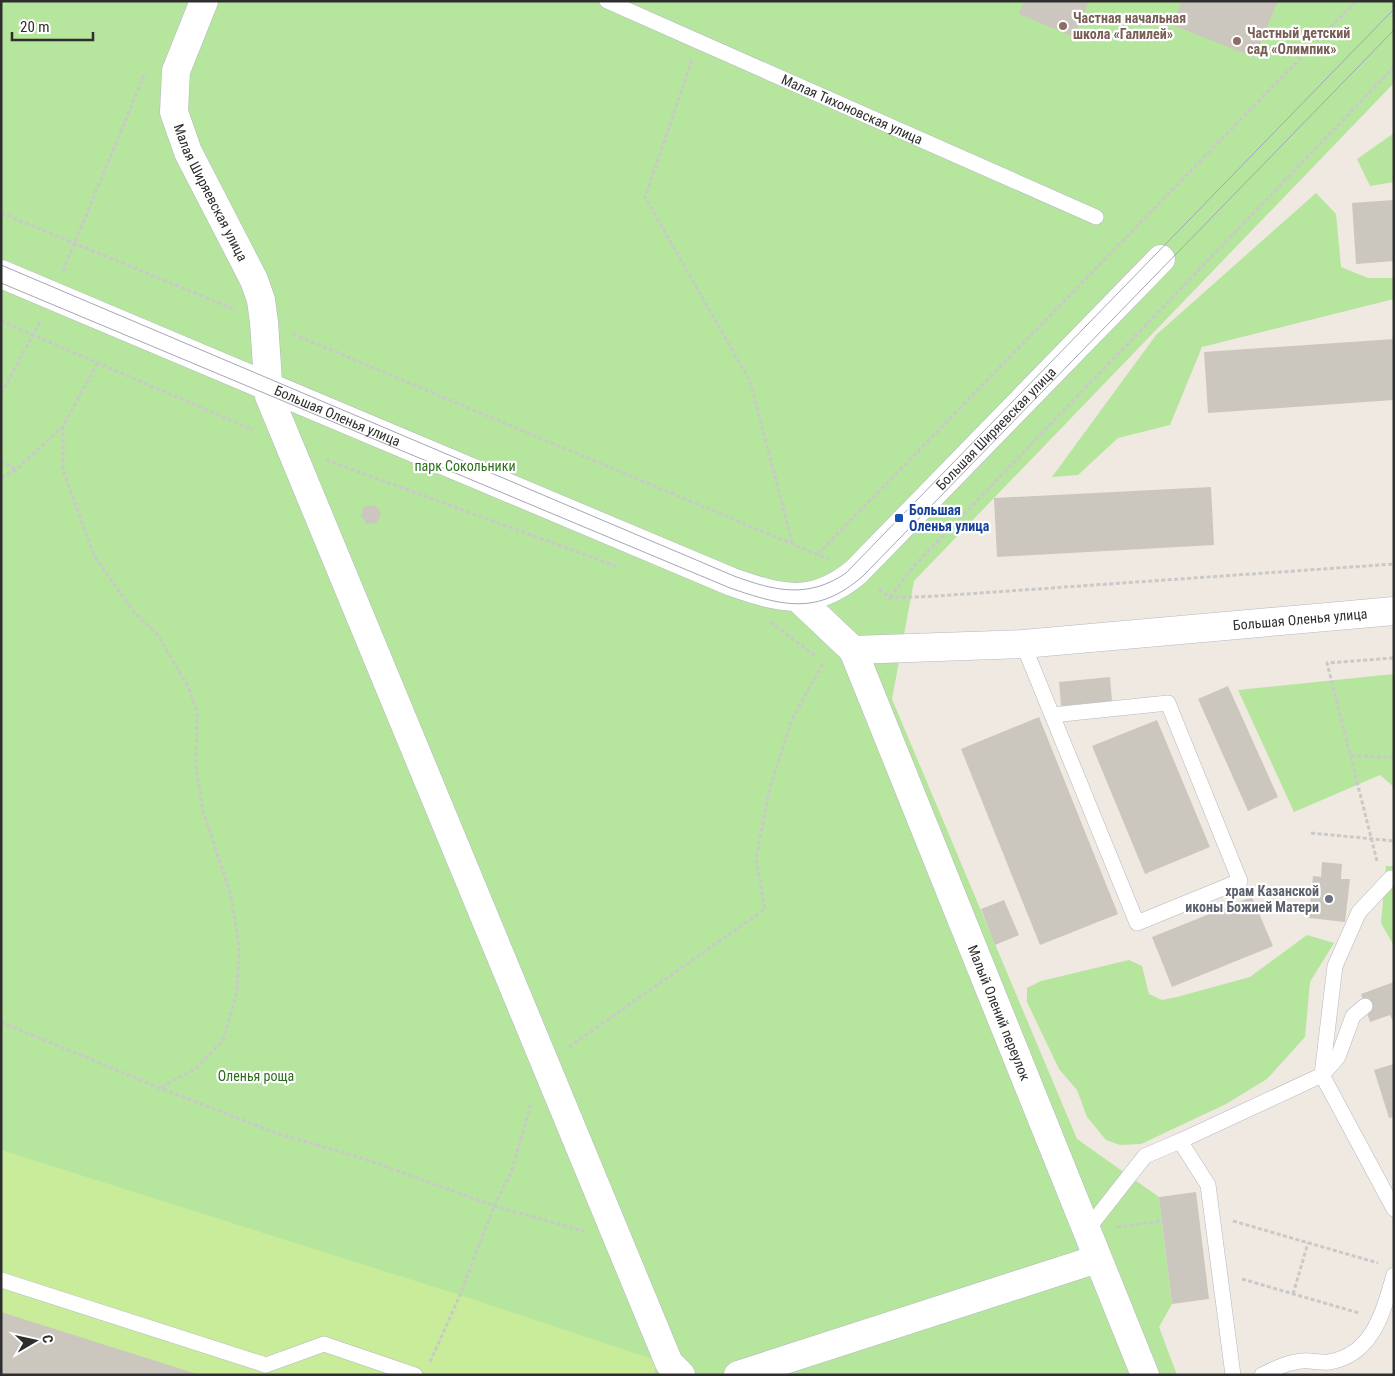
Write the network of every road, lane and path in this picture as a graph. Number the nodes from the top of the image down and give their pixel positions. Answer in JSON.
{"nodes":[{"id":1,"x":204,"y":1,"type":"edge"},
{"id":2,"x":607,"y":1,"type":"edge"},
{"id":3,"x":1356,"y":1,"type":"edge"},
{"id":4,"x":698,"y":41,"type":"junction"},
{"id":5,"x":1394,"y":67,"type":"edge"},
{"id":6,"x":145,"y":73,"type":"dead end"},
{"id":7,"x":1,"y":213,"type":"edge"},
{"id":8,"x":1096,"y":217,"type":"dead end"},
{"id":9,"x":75,"y":245,"type":"junction"},
{"id":10,"x":1161,"y":259,"type":"dead end"},
{"id":11,"x":1,"y":274,"type":"edge"},
{"id":12,"x":1,"y":321,"type":"edge"},
{"id":13,"x":264,"y":322,"type":"junction"},
{"id":14,"x":97,"y":364,"type":"junction"},
{"id":15,"x":267,"y":387,"type":"junction"},
{"id":16,"x":63,"y":426,"type":"junction"},
{"id":17,"x":288,"y":445,"type":"junction"},
{"id":18,"x":1,"y":460,"type":"edge"},
{"id":19,"x":16,"y":470,"type":"junction"},
{"id":20,"x":1,"y":478,"type":"edge"},
{"id":21,"x":792,"y":543,"type":"junction"},
{"id":22,"x":818,"y":554,"type":"junction"},
{"id":23,"x":1394,"y":564,"type":"edge"},
{"id":24,"x":618,"y":566,"type":"dead end"},
{"id":25,"x":856,"y":572,"type":"junction"},
{"id":26,"x":798,"y":598,"type":"junction"},
{"id":27,"x":890,"y":598,"type":"junction"},
{"id":28,"x":1394,"y":611,"type":"edge"},
{"id":29,"x":768,"y":621,"type":"dead end"},
{"id":30,"x":1023,"y":644,"type":"junction"},
{"id":31,"x":853,"y":650,"type":"junction"},
{"id":32,"x":1394,"y":658,"type":"edge"},
{"id":33,"x":1052,"y":714,"type":"junction"},
{"id":34,"x":1351,"y":756,"type":"junction"},
{"id":35,"x":1394,"y":757,"type":"edge"},
{"id":36,"x":1311,"y":833,"type":"dead end"},
{"id":37,"x":1372,"y":839,"type":"junction"},
{"id":38,"x":1394,"y":841,"type":"edge"},
{"id":39,"x":1389,"y":882,"type":"edge"},
{"id":40,"x":1365,"y":1006,"type":"dead end"},
{"id":41,"x":1,"y":1022,"type":"edge"},
{"id":42,"x":547,"y":1068,"type":"junction"},
{"id":43,"x":1322,"y":1075,"type":"junction"},
{"id":44,"x":160,"y":1088,"type":"junction"},
{"id":45,"x":1180,"y":1140,"type":"junction"},
{"id":46,"x":494,"y":1206,"type":"junction"},
{"id":47,"x":1394,"y":1209,"type":"edge"},
{"id":48,"x":1212,"y":1215,"type":"junction"},
{"id":49,"x":1086,"y":1231,"type":"junction"},
{"id":50,"x":620,"y":1240,"type":"junction"},
{"id":51,"x":1308,"y":1243,"type":"junction"},
{"id":52,"x":1097,"y":1259,"type":"junction"},
{"id":53,"x":1389,"y":1270,"type":"edge"},
{"id":54,"x":1220,"y":1273,"type":"junction"},
{"id":55,"x":1,"y":1280,"type":"edge"},
{"id":56,"x":1293,"y":1294,"type":"junction"},
{"id":57,"x":1381,"y":1320,"type":"junction"},
{"id":58,"x":434,"y":1350,"type":"dead end"},
{"id":59,"x":415,"y":1375,"type":"edge"},
{"id":60,"x":681,"y":1375,"type":"edge"},
{"id":61,"x":738,"y":1375,"type":"edge"},
{"id":62,"x":1145,"y":1375,"type":"edge"},
{"id":63,"x":1233,"y":1375,"type":"edge"},
{"id":64,"x":1262,"y":1375,"type":"edge"}],
"edges":[{"from":1,"to":13,"type":"street","name":"Малая Ширяевская улица"},
{"from":2,"to":4,"type":"lane","name":"Малая Тихоновская улица"},
{"from":3,"to":22,"type":"path"},
{"from":4,"to":8,"type":"lane","name":"Малая Тихоновская улица"},
{"from":4,"to":21,"type":"path"},
{"from":5,"to":27,"type":"path"},
{"from":6,"to":9,"type":"path"},
{"from":7,"to":9,"type":"path"},
{"from":9,"to":13,"type":"path"},
{"from":10,"to":25,"type":"street","name":"Большая Ширяевская улица"},
{"from":11,"to":15,"type":"street","name":"Большая Оленья улица"},
{"from":12,"to":14,"type":"path"},
{"from":13,"to":15,"type":"street","name":"Малая Ширяевская улица"},
{"from":13,"to":21,"type":"path"},
{"from":14,"to":16,"type":"path"},
{"from":14,"to":17,"type":"path"},
{"from":15,"to":17,"type":"street","name":"Малая Ширяевская улица"},
{"from":15,"to":26,"type":"street","name":"Большая Оленья улица"},
{"from":16,"to":19,"type":"path"},
{"from":16,"to":44,"type":"path"},
{"from":17,"to":24,"type":"path"},
{"from":17,"to":42,"type":"street","name":"Малая Ширяевская улица"},
{"from":18,"to":19,"type":"path"},
{"from":19,"to":20,"type":"path"},
{"from":21,"to":22,"type":"path"},
{"from":22,"to":25,"type":"path"},
{"from":23,"to":27,"type":"path"},
{"from":25,"to":26,"type":"street","name":"Большая Ширяевская улица"},
{"from":25,"to":27,"type":"path"},
{"from":26,"to":31,"type":"street"},
{"from":28,"to":30,"type":"street","name":"Большая Оленья улица"},
{"from":29,"to":42,"type":"path"},
{"from":30,"to":31,"type":"street","name":"Большая Оленья улица"},
{"from":30,"to":33,"type":"lane"},
{"from":31,"to":49,"type":"street","name":"Малый Олений переулок"},
{"from":32,"to":34,"type":"path"},
{"from":33,"to":33,"type":"lane"},
{"from":34,"to":35,"type":"path"},
{"from":34,"to":37,"type":"path"},
{"from":36,"to":37,"type":"path"},
{"from":37,"to":38,"type":"path"},
{"from":37,"to":39,"type":"path"},
{"from":39,"to":43,"type":"lane"},
{"from":40,"to":43,"type":"lane"},
{"from":41,"to":44,"type":"path"},
{"from":42,"to":46,"type":"path"},
{"from":42,"to":50,"type":"street","name":"Малая Ширяевская улица"},
{"from":43,"to":45,"type":"lane"},
{"from":43,"to":47,"type":"lane"},
{"from":44,"to":46,"type":"path"},
{"from":45,"to":48,"type":"lane"},
{"from":45,"to":49,"type":"lane"},
{"from":46,"to":50,"type":"path"},
{"from":46,"to":58,"type":"path"},
{"from":48,"to":51,"type":"path"},
{"from":48,"to":54,"type":"lane"},
{"from":49,"to":52,"type":"street","name":"Малый Олений переулок"},
{"from":50,"to":60,"type":"street","name":"Малая Ширяевская улица"},
{"from":51,"to":53,"type":"path"},
{"from":51,"to":56,"type":"path"},
{"from":52,"to":61,"type":"street"},
{"from":52,"to":62,"type":"street","name":"Малый Олений переулок"},
{"from":53,"to":57,"type":"lane"},
{"from":54,"to":56,"type":"path"},
{"from":54,"to":63,"type":"lane"},
{"from":55,"to":59,"type":"lane"},
{"from":56,"to":57,"type":"path"},
{"from":57,"to":64,"type":"lane"}]}
